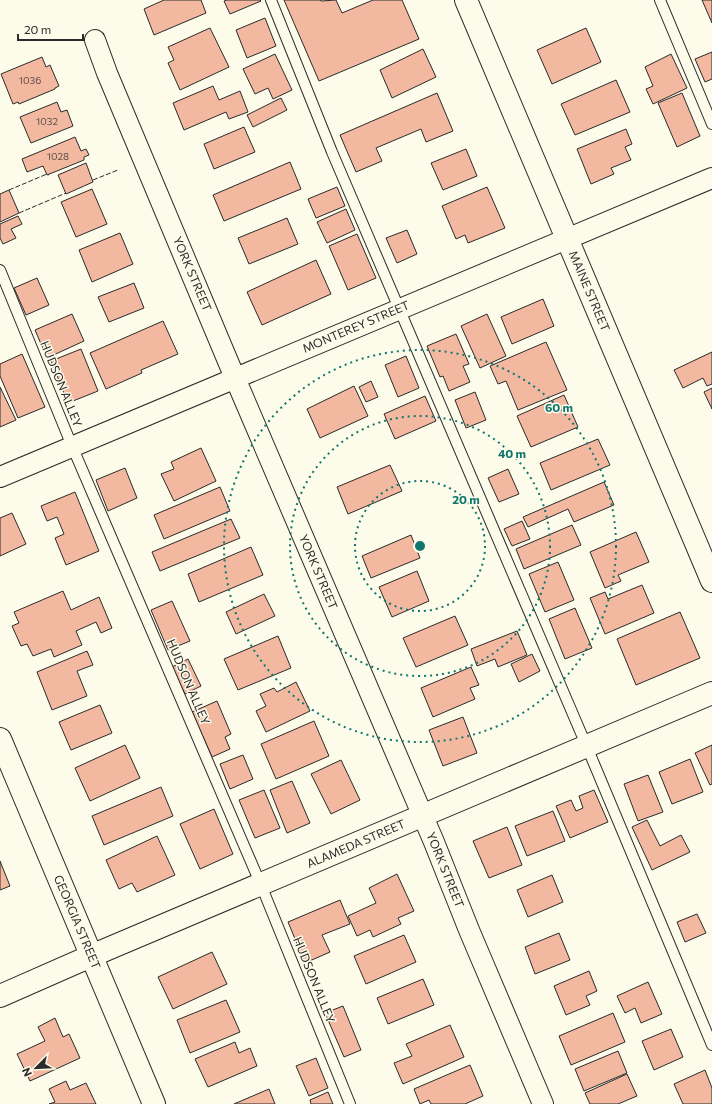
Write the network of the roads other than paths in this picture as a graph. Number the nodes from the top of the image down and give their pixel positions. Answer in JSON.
{"nodes":[{"id":1,"x":271,"y":0,"type":"edge"},
{"id":2,"x":466,"y":0,"type":"edge"},
{"id":3,"x":660,"y":0,"type":"edge"},
{"id":4,"x":95,"y":40,"type":"dead end"},
{"id":5,"x":712,"y":124,"type":"edge"},
{"id":6,"x":712,"y":178,"type":"edge"},
{"id":7,"x":566,"y":238,"type":"junction"},
{"id":8,"x":0,"y":270,"type":"edge"},
{"id":9,"x":399,"y":308,"type":"junction"},
{"id":10,"x":235,"y":378,"type":"junction"},
{"id":11,"x":72,"y":446,"type":"junction"},
{"id":12,"x":0,"y":477,"type":"edge"},
{"id":13,"x":712,"y":581,"type":"edge"},
{"id":14,"x":712,"y":693,"type":"edge"},
{"id":15,"x":0,"y":739,"type":"edge"},
{"id":16,"x":587,"y":747,"type":"junction"},
{"id":17,"x":422,"y":816,"type":"junction"},
{"id":18,"x":261,"y":885,"type":"junction"},
{"id":19,"x":91,"y":956,"type":"junction"},
{"id":20,"x":0,"y":996,"type":"edge"},
{"id":21,"x":712,"y":1045,"type":"edge"},
{"id":22,"x":154,"y":1104,"type":"edge"},
{"id":23,"x":350,"y":1104,"type":"edge"},
{"id":24,"x":543,"y":1104,"type":"edge"}],
"edges":[{"from":1,"to":9,"type":"lane"},
{"from":2,"to":7,"type":"street","name":"MAINE STREET"},
{"from":3,"to":5,"type":"lane"},
{"from":4,"to":10,"type":"street","name":"YORK STREET"},
{"from":6,"to":7,"type":"street","name":"MONTEREY STREET"},
{"from":7,"to":9,"type":"street","name":"MONTEREY STREET"},
{"from":7,"to":13,"type":"street","name":"MAINE STREET"},
{"from":8,"to":11,"type":"lane","name":"HUDSON ALLEY"},
{"from":9,"to":10,"type":"street","name":"MONTEREY STREET"},
{"from":9,"to":16,"type":"lane"},
{"from":10,"to":11,"type":"street","name":"MONTEREY STREET"},
{"from":10,"to":17,"type":"street","name":"YORK STREET"},
{"from":11,"to":12,"type":"street","name":"MONTEREY STREET"},
{"from":11,"to":18,"type":"lane","name":"HUDSON ALLEY"},
{"from":14,"to":16,"type":"street","name":"ALAMEDA STREET"},
{"from":15,"to":19,"type":"street","name":"GEORGIA STREET"},
{"from":16,"to":17,"type":"street","name":"ALAMEDA STREET"},
{"from":16,"to":21,"type":"lane"},
{"from":17,"to":18,"type":"street","name":"ALAMEDA STREET"},
{"from":17,"to":24,"type":"street","name":"YORK STREET"},
{"from":18,"to":19,"type":"street","name":"ALAMEDA STREET"},
{"from":18,"to":23,"type":"lane","name":"HUDSON ALLEY"},
{"from":19,"to":20,"type":"street","name":"ALAMEDA STREET"},
{"from":19,"to":22,"type":"street","name":"GEORGIA STREET"}]}
